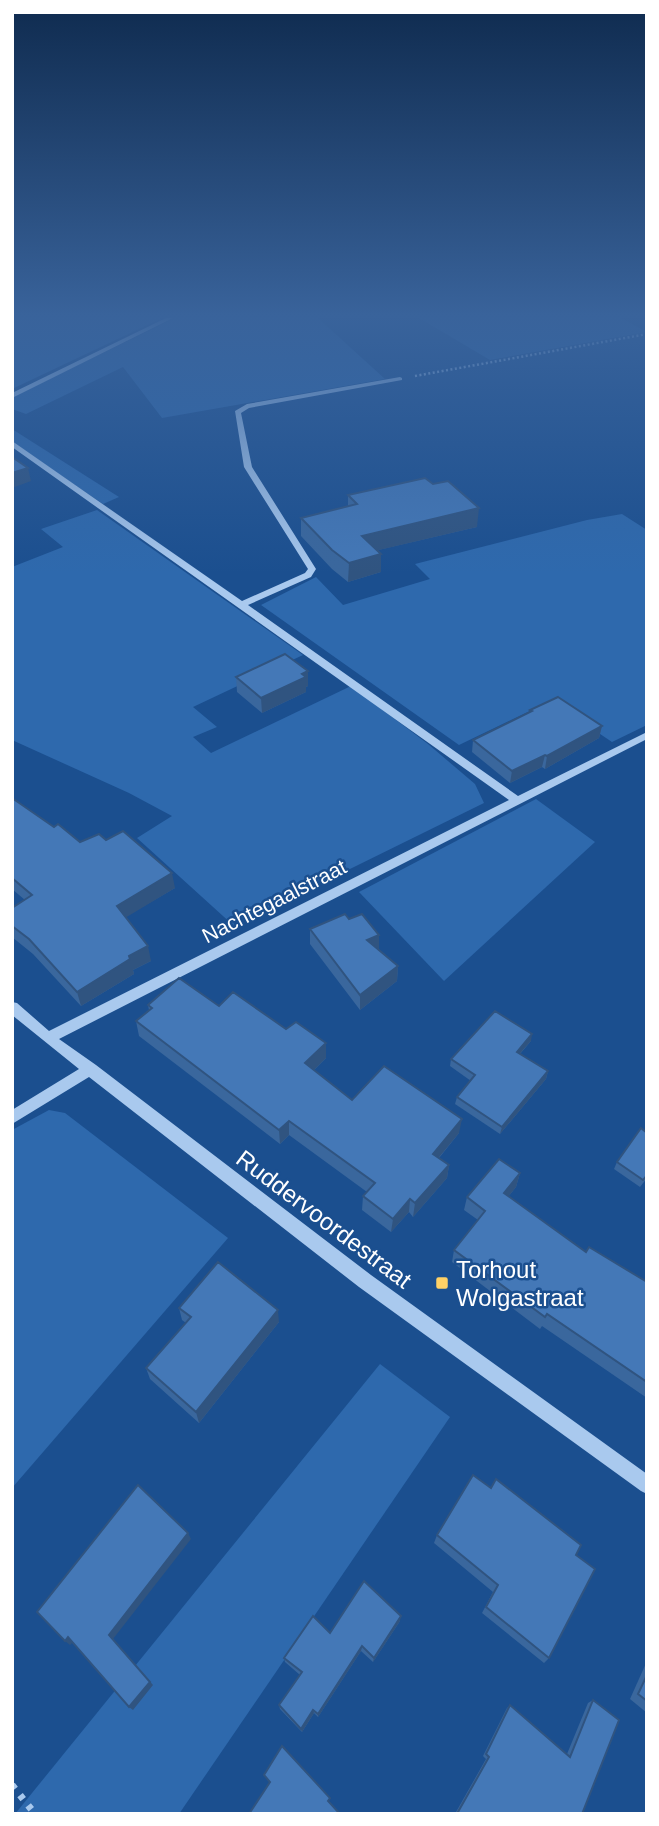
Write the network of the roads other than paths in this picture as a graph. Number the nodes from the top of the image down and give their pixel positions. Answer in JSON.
{"nodes":[{"id":1,"x":263,"y":403,"type":"edge"},
{"id":2,"x":12,"y":443,"type":"edge"},
{"id":3,"x":243,"y":604,"type":"junction"},
{"id":4,"x":647,"y":735,"type":"edge"},
{"id":5,"x":518,"y":801,"type":"junction"},
{"id":6,"x":12,"y":1007,"type":"edge"},
{"id":7,"x":48,"y":1038,"type":"junction"},
{"id":8,"x":91,"y":1069,"type":"junction"},
{"id":9,"x":12,"y":1118,"type":"edge"},
{"id":10,"x":647,"y":1485,"type":"edge"}],
"edges":[{"from":1,"to":3,"type":"street"},
{"from":2,"to":3,"type":"street"},
{"from":3,"to":5,"type":"street"},
{"from":4,"to":5,"type":"street","name":"Nachtegaalstraat"},
{"from":5,"to":7,"type":"street","name":"Nachtegaalstraat"},
{"from":6,"to":7,"type":"street","name":"Ruddervoordestraat"},
{"from":7,"to":8,"type":"street","name":"Ruddervoordestraat"},
{"from":8,"to":9,"type":"street"},
{"from":8,"to":10,"type":"street","name":"Ruddervoordestraat"}]}
